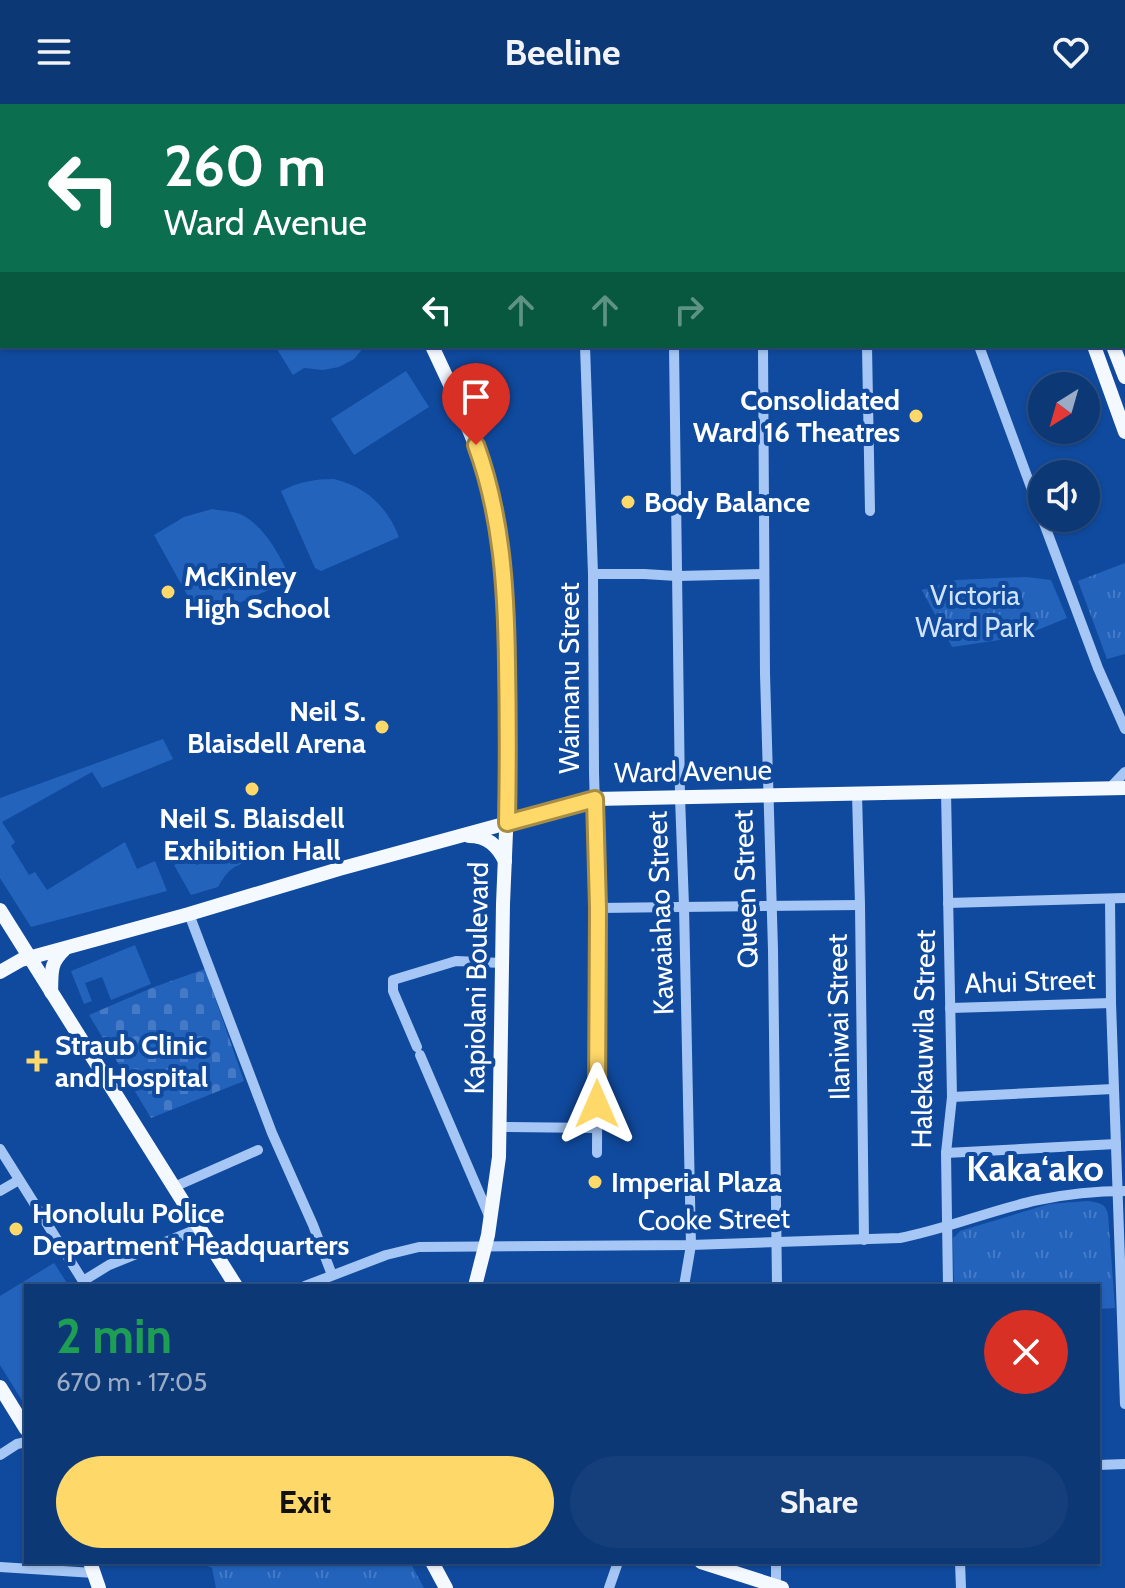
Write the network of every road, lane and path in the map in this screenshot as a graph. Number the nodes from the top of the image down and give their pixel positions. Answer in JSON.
{"nodes":[{"id":1,"x":435,"y":348,"type":"edge"},
{"id":2,"x":585,"y":348,"type":"edge"},
{"id":3,"x":674,"y":348,"type":"edge"},
{"id":4,"x":763,"y":348,"type":"edge"},
{"id":5,"x":867,"y":348,"type":"edge"},
{"id":6,"x":980,"y":348,"type":"edge"},
{"id":7,"x":1095,"y":348,"type":"edge"},
{"id":8,"x":1114,"y":348,"type":"edge"},
{"id":9,"x":1125,"y":377,"type":"edge"},
{"id":10,"x":1125,"y":432,"type":"edge"},
{"id":11,"x":1028,"y":480,"type":"edge"},
{"id":12,"x":870,"y":511,"type":"dead end"},
{"id":13,"x":1047,"y":532,"type":"edge"},
{"id":14,"x":593,"y":574,"type":"junction"},
{"id":15,"x":764,"y":574,"type":"junction"},
{"id":16,"x":677,"y":576,"type":"junction"},
{"id":17,"x":1125,"y":729,"type":"edge"},
{"id":18,"x":1125,"y":772,"type":"edge"},
{"id":19,"x":1125,"y":788,"type":"edge"},
{"id":20,"x":1109,"y":789,"type":"junction"},
{"id":21,"x":946,"y":792,"type":"junction"},
{"id":22,"x":857,"y":794,"type":"junction"},
{"id":23,"x":768,"y":795,"type":"junction"},
{"id":24,"x":680,"y":797,"type":"junction"},
{"id":25,"x":595,"y":799,"type":"junction"},
{"id":26,"x":507,"y":823,"type":"junction"},
{"id":27,"x":457,"y":837,"type":"junction"},
{"id":28,"x":505,"y":861,"type":"junction"},
{"id":29,"x":1125,"y":898,"type":"edge"},
{"id":30,"x":1110,"y":899,"type":"junction"},
{"id":31,"x":948,"y":903,"type":"junction"},
{"id":32,"x":860,"y":905,"type":"junction"},
{"id":33,"x":684,"y":906,"type":"junction"},
{"id":34,"x":771,"y":906,"type":"junction"},
{"id":35,"x":598,"y":908,"type":"junction"},
{"id":36,"x":0,"y":910,"type":"edge"},
{"id":37,"x":189,"y":914,"type":"junction"},
{"id":38,"x":64,"y":950,"type":"junction"},
{"id":39,"x":30,"y":958,"type":"junction"},
{"id":40,"x":502,"y":963,"type":"junction"},
{"id":41,"x":0,"y":972,"type":"edge"},
{"id":42,"x":51,"y":992,"type":"junction"},
{"id":43,"x":1111,"y":1003,"type":"junction"},
{"id":44,"x":950,"y":1008,"type":"junction"},
{"id":45,"x":1117,"y":1093,"type":"edge"},
{"id":46,"x":952,"y":1097,"type":"junction"},
{"id":47,"x":499,"y":1127,"type":"junction"},
{"id":48,"x":597,"y":1128,"type":"junction"},
{"id":49,"x":1116,"y":1144,"type":"junction"},
{"id":50,"x":0,"y":1149,"type":"edge"},
{"id":51,"x":258,"y":1150,"type":"dead end"},
{"id":52,"x":597,"y":1153,"type":"dead end"},
{"id":53,"x":946,"y":1153,"type":"junction"},
{"id":54,"x":19,"y":1180,"type":"junction"},
{"id":55,"x":174,"y":1187,"type":"junction"},
{"id":56,"x":0,"y":1191,"type":"edge"},
{"id":57,"x":1121,"y":1191,"type":"edge"},
{"id":58,"x":490,"y":1220,"type":"junction"},
{"id":59,"x":946,"y":1227,"type":"junction"},
{"id":60,"x":200,"y":1228,"type":"junction"},
{"id":61,"x":864,"y":1240,"type":"junction"},
{"id":62,"x":776,"y":1241,"type":"junction"},
{"id":63,"x":691,"y":1245,"type":"junction"},
{"id":64,"x":485,"y":1248,"type":"junction"},
{"id":65,"x":332,"y":1275,"type":"junction"},
{"id":66,"x":235,"y":1284,"type":"edge"},
{"id":67,"x":310,"y":1284,"type":"edge"},
{"id":68,"x":476,"y":1284,"type":"edge"},
{"id":69,"x":684,"y":1284,"type":"edge"},
{"id":70,"x":777,"y":1284,"type":"edge"},
{"id":71,"x":948,"y":1284,"type":"edge"},
{"id":72,"x":1123,"y":1313,"type":"edge"},
{"id":73,"x":0,"y":1387,"type":"edge"},
{"id":74,"x":1125,"y":1404,"type":"edge"},
{"id":75,"x":24,"y":1426,"type":"edge"},
{"id":76,"x":24,"y":1442,"type":"edge"},
{"id":77,"x":0,"y":1455,"type":"edge"},
{"id":78,"x":1125,"y":1464,"type":"edge"},
{"id":79,"x":1100,"y":1465,"type":"edge"},
{"id":80,"x":434,"y":1564,"type":"edge"},
{"id":81,"x":617,"y":1564,"type":"edge"},
{"id":82,"x":707,"y":1564,"type":"edge"},
{"id":83,"x":776,"y":1564,"type":"edge"},
{"id":84,"x":960,"y":1564,"type":"edge"},
{"id":85,"x":0,"y":1567,"type":"edge"},
{"id":86,"x":92,"y":1567,"type":"edge"},
{"id":87,"x":778,"y":1587,"type":"edge"},
{"id":88,"x":99,"y":1588,"type":"edge"},
{"id":89,"x":446,"y":1588,"type":"edge"},
{"id":90,"x":609,"y":1588,"type":"edge"},
{"id":91,"x":961,"y":1588,"type":"edge"}],
"edges":[{"from":1,"to":26,"type":"main road","name":"Kapiolani Boulevard"},
{"from":2,"to":14,"type":"street","name":"Waimanu Street"},
{"from":3,"to":16,"type":"street","name":"Kawaiahao Street"},
{"from":4,"to":15,"type":"street","name":"Queen Street"},
{"from":5,"to":12,"type":"street"},
{"from":6,"to":11,"type":"street"},
{"from":7,"to":10,"type":"main road"},
{"from":8,"to":9,"type":"main road"},
{"from":13,"to":17,"type":"street"},
{"from":14,"to":16,"type":"street"},
{"from":14,"to":25,"type":"street","name":"Waimanu Street"},
{"from":15,"to":16,"type":"street"},
{"from":15,"to":23,"type":"street","name":"Queen Street"},
{"from":16,"to":24,"type":"street","name":"Kawaiahao Street"},
{"from":18,"to":20,"type":"street"},
{"from":19,"to":20,"type":"main road","name":"Ward Avenue"},
{"from":20,"to":21,"type":"main road","name":"Ward Avenue"},
{"from":21,"to":22,"type":"main road","name":"Ward Avenue"},
{"from":21,"to":31,"type":"street","name":"Halekauwila Street"},
{"from":22,"to":23,"type":"main road","name":"Ward Avenue"},
{"from":22,"to":32,"type":"street","name":"Ilaniwai Street"},
{"from":23,"to":24,"type":"main road","name":"Ward Avenue"},
{"from":23,"to":34,"type":"street","name":"Queen Street"},
{"from":24,"to":25,"type":"main road","name":"Ward Avenue"},
{"from":24,"to":33,"type":"street","name":"Kawaiahao Street"},
{"from":25,"to":26,"type":"main road","name":"Ward Avenue"},
{"from":25,"to":35,"type":"street","name":"Waimanu Street"},
{"from":26,"to":27,"type":"main road","name":"Ward Avenue"},
{"from":26,"to":28,"type":"main road","name":"Kapiolani Boulevard"},
{"from":27,"to":28,"type":"main road"},
{"from":27,"to":37,"type":"main road","name":"Ward Avenue"},
{"from":28,"to":40,"type":"main road","name":"Kapiolani Boulevard"},
{"from":29,"to":30,"type":"street"},
{"from":30,"to":31,"type":"street"},
{"from":30,"to":43,"type":"street"},
{"from":31,"to":44,"type":"street","name":"Halekauwila Street"},
{"from":32,"to":34,"type":"street"},
{"from":32,"to":61,"type":"street","name":"Ilaniwai Street"},
{"from":33,"to":34,"type":"street"},
{"from":33,"to":35,"type":"street"},
{"from":33,"to":63,"type":"street","name":"Kawaiahao Street"},
{"from":34,"to":62,"type":"street","name":"Queen Street"},
{"from":35,"to":48,"type":"street","name":"Waimanu Street"},
{"from":36,"to":39,"type":"main road"},
{"from":37,"to":38,"type":"main road","name":"Ward Avenue"},
{"from":37,"to":65,"type":"street"},
{"from":38,"to":39,"type":"main road","name":"Ward Avenue"},
{"from":38,"to":42,"type":"main road"},
{"from":39,"to":41,"type":"main road","name":"Ward Avenue"},
{"from":39,"to":42,"type":"main road"},
{"from":40,"to":47,"type":"main road","name":"Kapiolani Boulevard"},
{"from":40,"to":58,"type":"street"},
{"from":42,"to":55,"type":"main road"},
{"from":43,"to":44,"type":"street","name":"Ahui Street"},
{"from":43,"to":45,"type":"street"},
{"from":44,"to":46,"type":"street","name":"Halekauwila Street"},
{"from":45,"to":46,"type":"street"},
{"from":45,"to":49,"type":"street"},
{"from":46,"to":53,"type":"street","name":"Halekauwila Street"},
{"from":47,"to":48,"type":"street"},
{"from":47,"to":58,"type":"main road","name":"Kapiolani Boulevard"},
{"from":48,"to":52,"type":"street","name":"Waimanu Street"},
{"from":49,"to":53,"type":"street"},
{"from":49,"to":57,"type":"street"},
{"from":50,"to":54,"type":"street"},
{"from":51,"to":55,"type":"street"},
{"from":53,"to":59,"type":"street","name":"Halekauwila Street"},
{"from":54,"to":56,"type":"street"},
{"from":54,"to":60,"type":"street"},
{"from":55,"to":60,"type":"main road"},
{"from":57,"to":59,"type":"street","name":"Cooke Street"},
{"from":57,"to":72,"type":"street"},
{"from":58,"to":64,"type":"main road","name":"Kapiolani Boulevard"},
{"from":59,"to":61,"type":"street","name":"Cooke Street"},
{"from":59,"to":71,"type":"street","name":"Halekauwila Street"},
{"from":60,"to":66,"type":"main road"},
{"from":61,"to":62,"type":"street","name":"Cooke Street"},
{"from":62,"to":63,"type":"street","name":"Cooke Street"},
{"from":62,"to":70,"type":"street","name":"Queen Street"},
{"from":63,"to":64,"type":"street","name":"Cooke Street"},
{"from":63,"to":69,"type":"street","name":"Kawaiahao Street"},
{"from":64,"to":65,"type":"street","name":"Cooke Street"},
{"from":64,"to":68,"type":"main road","name":"Kapiolani Boulevard"},
{"from":65,"to":67,"type":"street","name":"Cooke Street"},
{"from":72,"to":74,"type":"street"},
{"from":73,"to":75,"type":"main road"},
{"from":76,"to":77,"type":"street"},
{"from":78,"to":79,"type":"street"},
{"from":80,"to":89,"type":"main road"},
{"from":81,"to":90,"type":"street"},
{"from":82,"to":87,"type":"main road"},
{"from":83,"to":87,"type":"street"},
{"from":84,"to":91,"type":"street"},
{"from":85,"to":86,"type":"street"},
{"from":86,"to":88,"type":"main road"}]}
